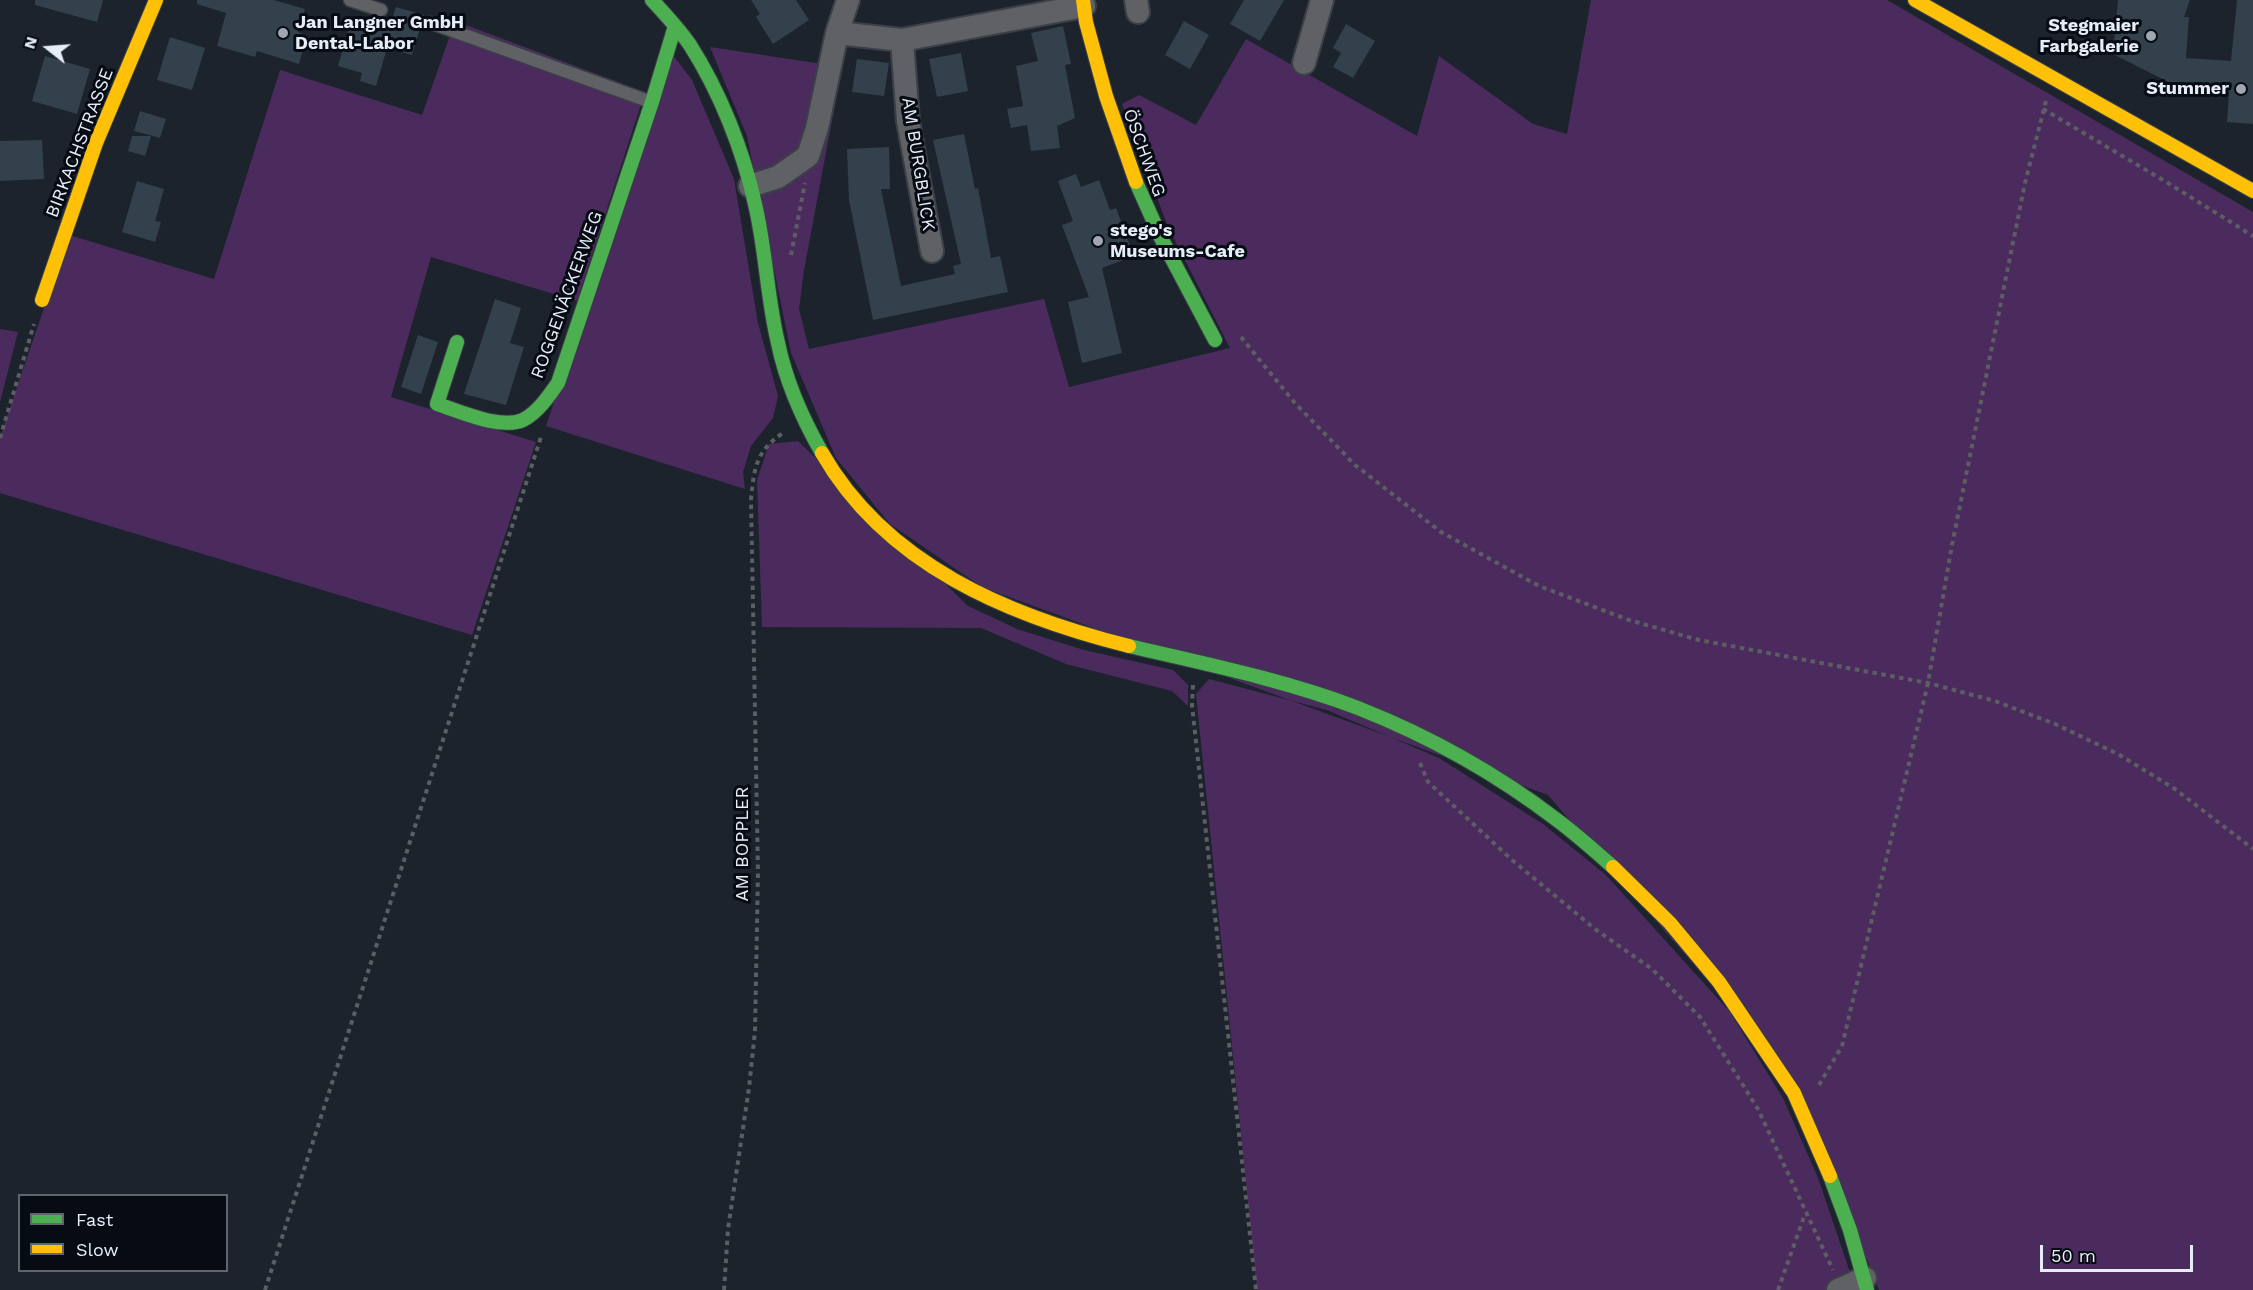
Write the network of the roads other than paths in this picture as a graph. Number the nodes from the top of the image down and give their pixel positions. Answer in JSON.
{"nodes":[{"id":1,"x":156,"y":0,"type":"edge"},
{"id":2,"x":350,"y":0,"type":"edge"},
{"id":3,"x":652,"y":0,"type":"edge"},
{"id":4,"x":847,"y":0,"type":"edge"},
{"id":5,"x":1322,"y":0,"type":"edge"},
{"id":6,"x":1915,"y":0,"type":"edge"},
{"id":7,"x":1083,"y":3,"type":"edge"},
{"id":8,"x":381,"y":10,"type":"dead end"},
{"id":9,"x":431,"y":23,"type":"dead end"},
{"id":10,"x":675,"y":26,"type":"junction"},
{"id":11,"x":837,"y":33,"type":"junction"},
{"id":12,"x":902,"y":40,"type":"junction"},
{"id":13,"x":1304,"y":63,"type":"dead end"},
{"id":14,"x":652,"y":102,"type":"junction"},
{"id":15,"x":750,"y":186,"type":"junction"},
{"id":16,"x":2253,"y":191,"type":"edge"},
{"id":17,"x":932,"y":251,"type":"dead end"},
{"id":18,"x":42,"y":300,"type":"road end"},
{"id":19,"x":1215,"y":340,"type":"dead end"},
{"id":20,"x":457,"y":342,"type":"dead end"},
{"id":21,"x":1866,"y":1284,"type":"edge"},
{"id":22,"x":1840,"y":1289,"type":"edge"}],
"edges":[{"from":1,"to":18,"type":"main road","name":"BIRKACHSTRASSE"},
{"from":2,"to":8,"type":"lane"},
{"from":3,"to":10,"type":"main road"},
{"from":4,"to":11,"type":"street"},
{"from":5,"to":13,"type":"street"},
{"from":6,"to":16,"type":"main road"},
{"from":7,"to":12,"type":"street"},
{"from":7,"to":19,"type":"main road","name":"ÖSCHWEG"},
{"from":9,"to":14,"type":"lane"},
{"from":10,"to":14,"type":"main road","name":"ROGGENÄCKERWEG"},
{"from":10,"to":15,"type":"main road"},
{"from":11,"to":12,"type":"street"},
{"from":11,"to":15,"type":"street"},
{"from":12,"to":17,"type":"street","name":"AM BURGBLICK"},
{"from":14,"to":20,"type":"main road","name":"ROGGENÄCKERWEG"},
{"from":15,"to":21,"type":"main road"},
{"from":21,"to":22,"type":"street"}]}
